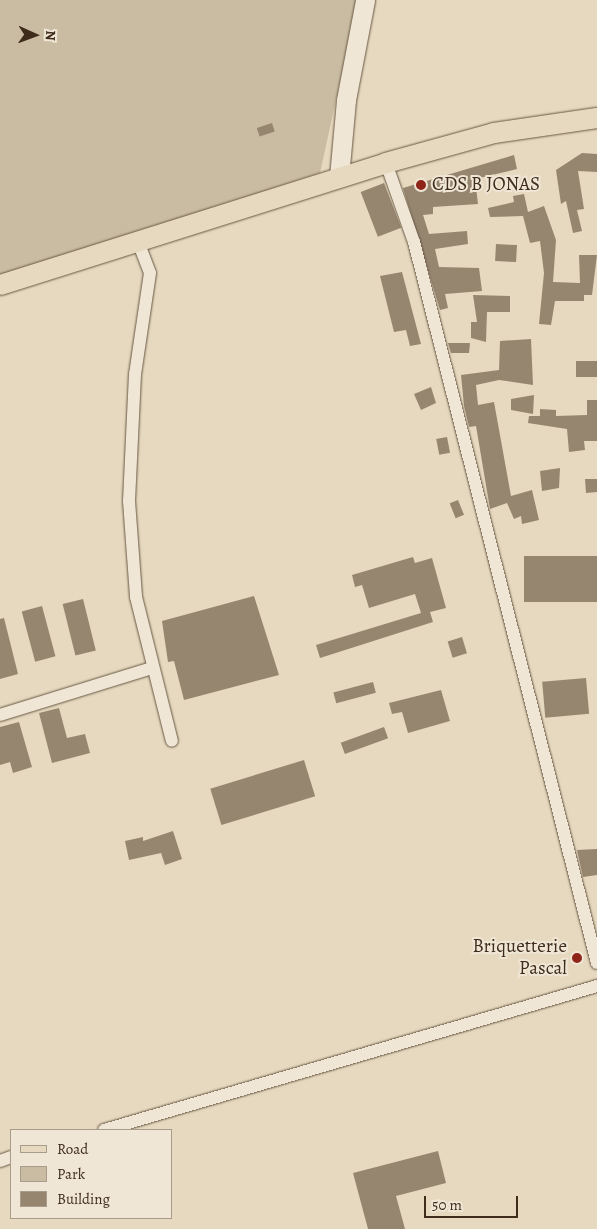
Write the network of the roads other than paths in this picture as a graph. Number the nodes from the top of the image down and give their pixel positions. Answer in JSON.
{"nodes":[{"id":1,"x":366,"y":0,"type":"edge"},
{"id":2,"x":597,"y":118,"type":"edge"},
{"id":3,"x":386,"y":163,"type":"junction"},
{"id":4,"x":339,"y":177,"type":"junction"},
{"id":5,"x":137,"y":240,"type":"junction"},
{"id":6,"x":0,"y":285,"type":"edge"},
{"id":7,"x":152,"y":668,"type":"junction"},
{"id":8,"x":0,"y":716,"type":"edge"},
{"id":9,"x":172,"y":741,"type":"dead end"},
{"id":10,"x":597,"y":962,"type":"edge"},
{"id":11,"x":597,"y":986,"type":"edge"},
{"id":12,"x":107,"y":1129,"type":"edge"}],
"edges":[{"from":1,"to":4,"type":"street"},
{"from":2,"to":3,"type":"main road"},
{"from":3,"to":4,"type":"main road"},
{"from":3,"to":10,"type":"street"},
{"from":4,"to":5,"type":"main road"},
{"from":5,"to":6,"type":"main road"},
{"from":5,"to":7,"type":"street"},
{"from":7,"to":8,"type":"street"},
{"from":7,"to":9,"type":"street"},
{"from":11,"to":12,"type":"street"}]}
